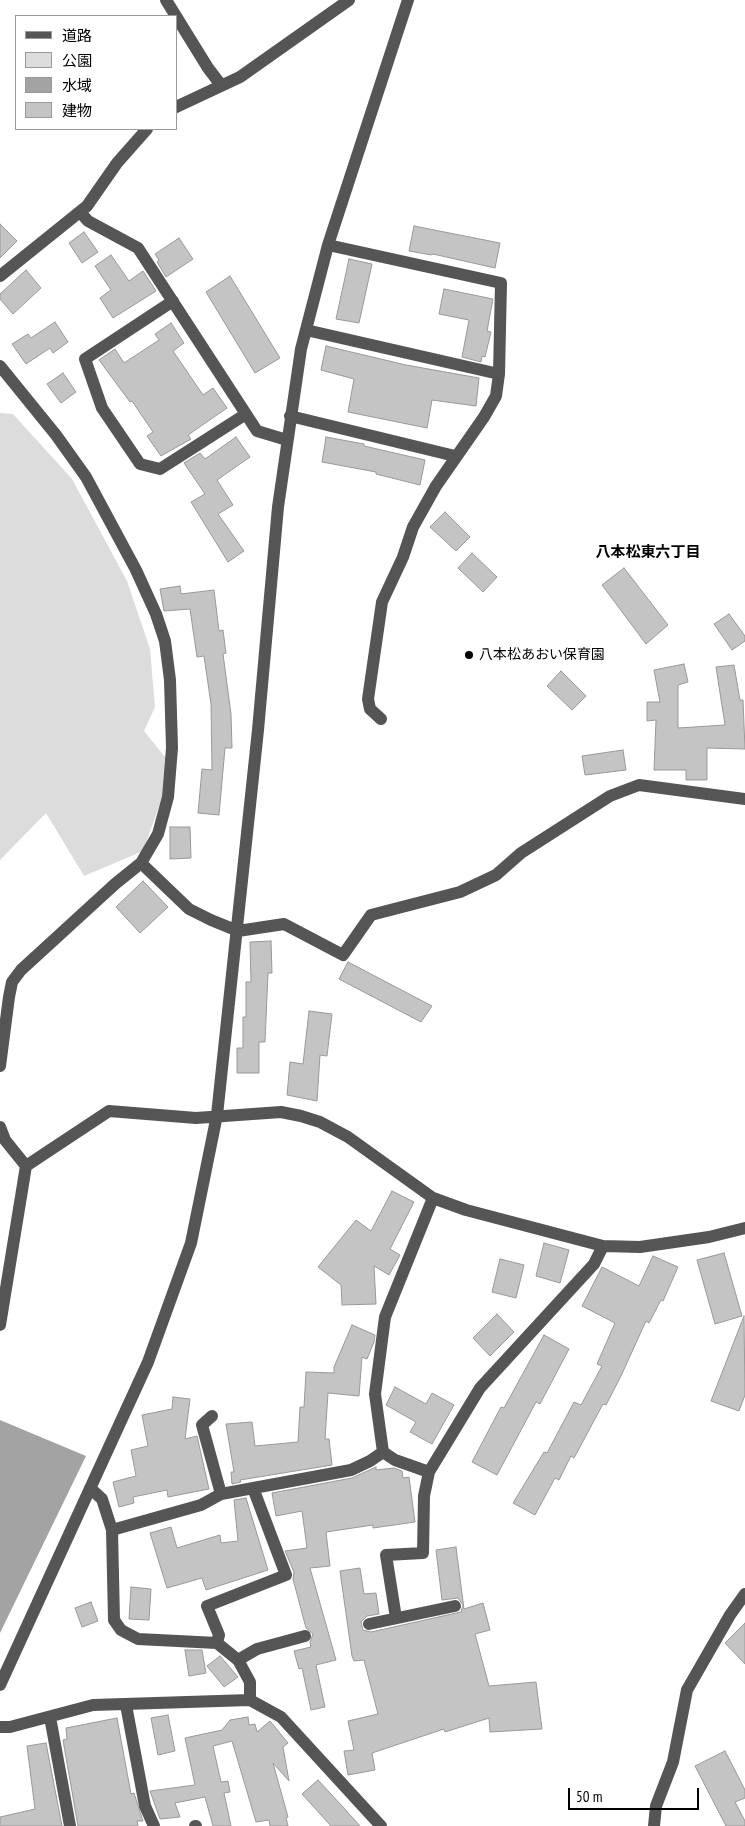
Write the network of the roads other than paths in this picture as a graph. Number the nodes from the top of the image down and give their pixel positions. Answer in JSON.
{"nodes":[{"id":1,"x":166,"y":0,"type":"edge"},
{"id":2,"x":349,"y":0,"type":"edge"},
{"id":3,"x":408,"y":0,"type":"edge"},
{"id":4,"x":176,"y":15,"type":"edge"},
{"id":5,"x":178,"y":19,"type":"edge"},
{"id":6,"x":220,"y":85,"type":"junction"},
{"id":7,"x":178,"y":106,"type":"edge"},
{"id":8,"x":146,"y":130,"type":"edge"},
{"id":9,"x":80,"y":212,"type":"junction"},
{"id":10,"x":328,"y":245,"type":"junction"},
{"id":11,"x":0,"y":276,"type":"edge"},
{"id":12,"x":173,"y":302,"type":"junction"},
{"id":13,"x":306,"y":330,"type":"junction"},
{"id":14,"x":0,"y":366,"type":"edge"},
{"id":15,"x":499,"y":374,"type":"junction"},
{"id":16,"x":246,"y":414,"type":"junction"},
{"id":17,"x":290,"y":416,"type":"junction"},
{"id":18,"x":287,"y":440,"type":"junction"},
{"id":19,"x":455,"y":456,"type":"junction"},
{"id":20,"x":381,"y":719,"type":"dead end"},
{"id":21,"x":745,"y":799,"type":"edge"},
{"id":22,"x":141,"y":863,"type":"junction"},
{"id":23,"x":238,"y":931,"type":"junction"},
{"id":24,"x":0,"y":1066,"type":"edge"},
{"id":25,"x":217,"y":1115,"type":"junction"},
{"id":26,"x":0,"y":1127,"type":"edge"},
{"id":27,"x":26,"y":1166,"type":"junction"},
{"id":28,"x":433,"y":1198,"type":"junction"},
{"id":29,"x":745,"y":1228,"type":"edge"},
{"id":30,"x":603,"y":1246,"type":"junction"},
{"id":31,"x":0,"y":1325,"type":"edge"},
{"id":32,"x":212,"y":1416,"type":"dead end"},
{"id":33,"x":383,"y":1452,"type":"junction"},
{"id":34,"x":429,"y":1472,"type":"junction"},
{"id":35,"x":90,"y":1488,"type":"junction"},
{"id":36,"x":253,"y":1488,"type":"junction"},
{"id":37,"x":221,"y":1494,"type":"junction"},
{"id":38,"x":112,"y":1530,"type":"junction"},
{"id":39,"x":745,"y":1594,"type":"edge"},
{"id":40,"x":455,"y":1606,"type":"dead end"},
{"id":41,"x":396,"y":1618,"type":"junction"},
{"id":42,"x":369,"y":1624,"type":"dead end"},
{"id":43,"x":305,"y":1636,"type":"dead end"},
{"id":44,"x":217,"y":1643,"type":"junction"},
{"id":45,"x":238,"y":1660,"type":"junction"},
{"id":46,"x":0,"y":1685,"type":"edge"},
{"id":47,"x":250,"y":1700,"type":"junction"},
{"id":48,"x":126,"y":1705,"type":"junction"},
{"id":49,"x":50,"y":1717,"type":"junction"},
{"id":50,"x":0,"y":1727,"type":"edge"},
{"id":51,"x":70,"y":1826,"type":"edge"},
{"id":52,"x":154,"y":1826,"type":"edge"},
{"id":53,"x":381,"y":1826,"type":"edge"},
{"id":54,"x":654,"y":1826,"type":"edge"}],
"edges":[{"from":1,"to":4,"type":"street"},
{"from":2,"to":6,"type":"street"},
{"from":3,"to":10,"type":"street"},
{"from":5,"to":6,"type":"street"},
{"from":6,"to":7,"type":"street"},
{"from":8,"to":9,"type":"street"},
{"from":9,"to":11,"type":"street"},
{"from":9,"to":12,"type":"street"},
{"from":10,"to":13,"type":"street"},
{"from":10,"to":15,"type":"street"},
{"from":12,"to":16,"type":"street"},
{"from":12,"to":16,"type":"street"},
{"from":13,"to":15,"type":"street"},
{"from":13,"to":17,"type":"street"},
{"from":14,"to":22,"type":"street"},
{"from":15,"to":19,"type":"street"},
{"from":16,"to":18,"type":"street"},
{"from":17,"to":18,"type":"street"},
{"from":17,"to":19,"type":"street"},
{"from":18,"to":23,"type":"street"},
{"from":19,"to":20,"type":"street"},
{"from":21,"to":23,"type":"street"},
{"from":22,"to":23,"type":"street"},
{"from":22,"to":24,"type":"street"},
{"from":23,"to":25,"type":"street"},
{"from":25,"to":27,"type":"street"},
{"from":25,"to":28,"type":"street"},
{"from":25,"to":35,"type":"street"},
{"from":26,"to":27,"type":"street"},
{"from":27,"to":31,"type":"street"},
{"from":28,"to":30,"type":"street"},
{"from":28,"to":33,"type":"street"},
{"from":29,"to":30,"type":"street"},
{"from":30,"to":34,"type":"street"},
{"from":32,"to":37,"type":"street"},
{"from":33,"to":34,"type":"street"},
{"from":33,"to":36,"type":"street"},
{"from":34,"to":41,"type":"street"},
{"from":35,"to":38,"type":"street"},
{"from":35,"to":46,"type":"street"},
{"from":36,"to":37,"type":"street"},
{"from":36,"to":44,"type":"street"},
{"from":37,"to":38,"type":"street"},
{"from":38,"to":44,"type":"street"},
{"from":39,"to":54,"type":"street"},
{"from":40,"to":41,"type":"street"},
{"from":41,"to":42,"type":"street"},
{"from":43,"to":45,"type":"street"},
{"from":44,"to":45,"type":"street"},
{"from":45,"to":47,"type":"street"},
{"from":47,"to":48,"type":"street"},
{"from":47,"to":53,"type":"street"},
{"from":48,"to":49,"type":"street"},
{"from":48,"to":52,"type":"street"},
{"from":49,"to":50,"type":"street"},
{"from":49,"to":51,"type":"street"}]}
